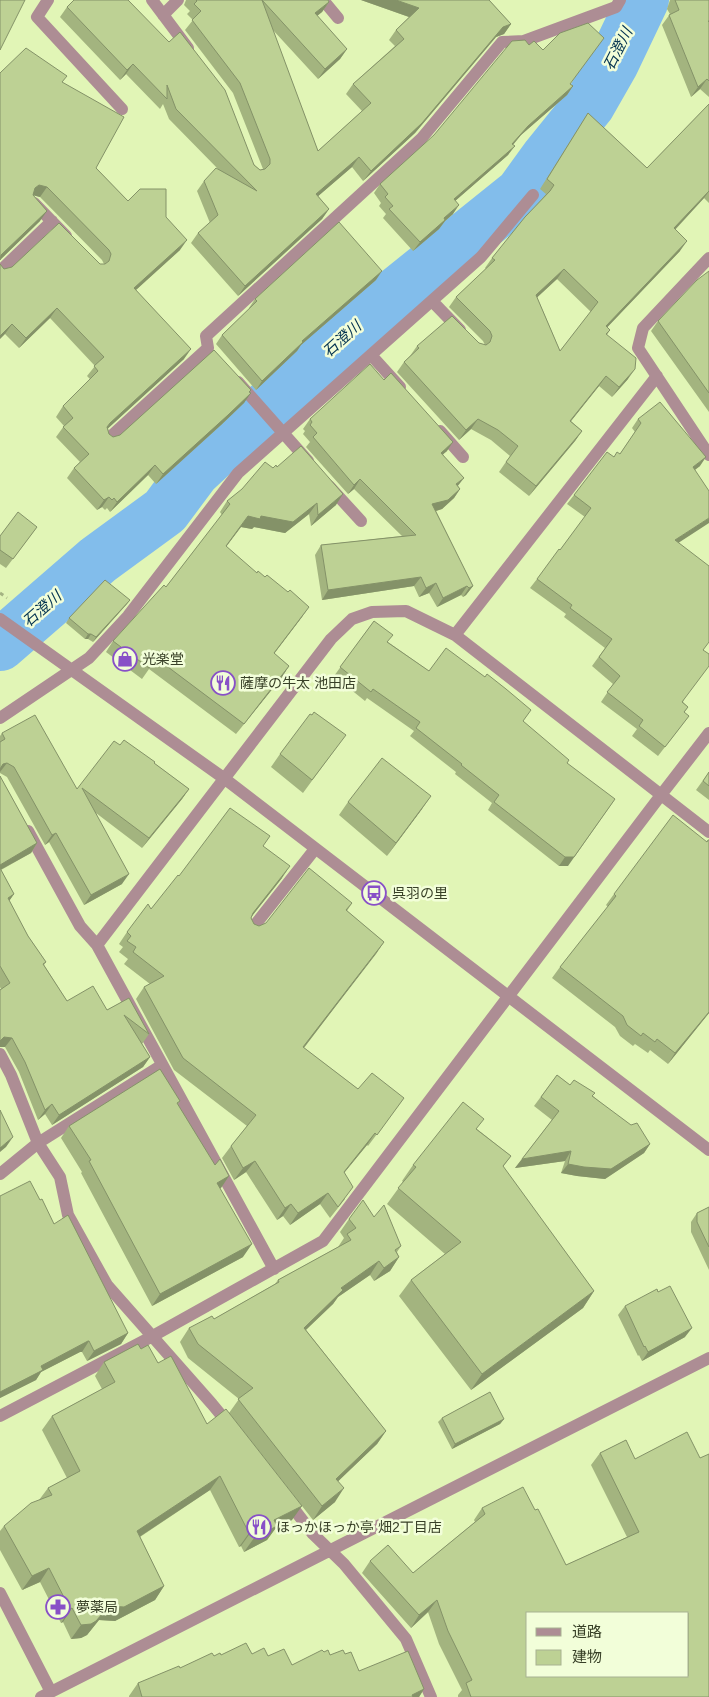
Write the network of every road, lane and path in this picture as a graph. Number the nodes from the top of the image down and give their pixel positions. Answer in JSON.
{"nodes":[{"id":1,"x":48,"y":0,"type":"edge"},
{"id":2,"x":152,"y":0,"type":"edge"},
{"id":3,"x":178,"y":0,"type":"edge"},
{"id":4,"x":322,"y":0,"type":"edge"},
{"id":5,"x":620,"y":0,"type":"edge"},
{"id":6,"x":164,"y":15,"type":"junction"},
{"id":7,"x":338,"y":18,"type":"dead end"},
{"id":8,"x":197,"y":59,"type":"edge"},
{"id":9,"x":122,"y":109,"type":"dead end"},
{"id":10,"x":533,"y":195,"type":"dead end"},
{"id":11,"x":34,"y":203,"type":"edge"},
{"id":12,"x":52,"y":221,"type":"junction"},
{"id":13,"x":77,"y":247,"type":"edge"},
{"id":14,"x":709,"y":258,"type":"edge"},
{"id":15,"x":0,"y":271,"type":"edge"},
{"id":16,"x":432,"y":301,"type":"junction"},
{"id":17,"x":471,"y":340,"type":"edge"},
{"id":18,"x":371,"y":355,"type":"junction"},
{"id":19,"x":227,"y":369,"type":"edge"},
{"id":20,"x":657,"y":376,"type":"junction"},
{"id":21,"x":410,"y":399,"type":"edge"},
{"id":22,"x":430,"y":420,"type":"edge"},
{"id":23,"x":283,"y":432,"type":"junction"},
{"id":24,"x":108,"y":439,"type":"edge"},
{"id":25,"x":709,"y":455,"type":"edge"},
{"id":26,"x":463,"y":457,"type":"dead end"},
{"id":27,"x":360,"y":521,"type":"dead end"},
{"id":28,"x":0,"y":619,"type":"edge"},
{"id":29,"x":455,"y":635,"type":"junction"},
{"id":30,"x":71,"y":670,"type":"junction"},
{"id":31,"x":0,"y":718,"type":"edge"},
{"id":32,"x":709,"y":733,"type":"edge"},
{"id":33,"x":225,"y":779,"type":"junction"},
{"id":34,"x":660,"y":795,"type":"junction"},
{"id":35,"x":24,"y":823,"type":"edge"},
{"id":36,"x":709,"y":832,"type":"edge"},
{"id":37,"x":315,"y":849,"type":"junction"},
{"id":38,"x":251,"y":930,"type":"edge"},
{"id":39,"x":97,"y":945,"type":"junction"},
{"id":40,"x":508,"y":996,"type":"junction"},
{"id":41,"x":0,"y":1054,"type":"edge"},
{"id":42,"x":162,"y":1065,"type":"junction"},
{"id":43,"x":38,"y":1143,"type":"junction"},
{"id":44,"x":709,"y":1150,"type":"edge"},
{"id":45,"x":0,"y":1174,"type":"edge"},
{"id":46,"x":274,"y":1269,"type":"junction"},
{"id":47,"x":151,"y":1337,"type":"junction"},
{"id":48,"x":709,"y":1358,"type":"edge"},
{"id":49,"x":0,"y":1416,"type":"edge"},
{"id":50,"x":236,"y":1434,"type":"edge"},
{"id":51,"x":278,"y":1488,"type":"edge"},
{"id":52,"x":329,"y":1550,"type":"junction"},
{"id":53,"x":0,"y":1593,"type":"edge"},
{"id":54,"x":46,"y":1695,"type":"edge"},
{"id":55,"x":431,"y":1697,"type":"edge"}],
"edges":[{"from":1,"to":9,"type":"street"},
{"from":2,"to":6,"type":"street"},
{"from":3,"to":6,"type":"street"},
{"from":4,"to":7,"type":"street"},
{"from":5,"to":24,"type":"street"},
{"from":6,"to":8,"type":"street"},
{"from":10,"to":16,"type":"street"},
{"from":11,"to":12,"type":"street"},
{"from":12,"to":13,"type":"street"},
{"from":12,"to":15,"type":"street"},
{"from":14,"to":20,"type":"street"},
{"from":16,"to":17,"type":"street"},
{"from":16,"to":18,"type":"street"},
{"from":18,"to":21,"type":"street"},
{"from":18,"to":23,"type":"street"},
{"from":19,"to":23,"type":"street"},
{"from":20,"to":25,"type":"street"},
{"from":20,"to":29,"type":"street"},
{"from":22,"to":26,"type":"street"},
{"from":23,"to":27,"type":"street"},
{"from":23,"to":30,"type":"street"},
{"from":28,"to":30,"type":"street"},
{"from":29,"to":33,"type":"street"},
{"from":29,"to":34,"type":"street"},
{"from":30,"to":31,"type":"street"},
{"from":30,"to":33,"type":"street"},
{"from":32,"to":34,"type":"street"},
{"from":33,"to":37,"type":"street"},
{"from":33,"to":39,"type":"street"},
{"from":34,"to":36,"type":"street"},
{"from":34,"to":40,"type":"street"},
{"from":35,"to":39,"type":"street"},
{"from":37,"to":38,"type":"street"},
{"from":37,"to":40,"type":"street"},
{"from":39,"to":42,"type":"street"},
{"from":40,"to":44,"type":"street"},
{"from":40,"to":46,"type":"street"},
{"from":41,"to":43,"type":"street"},
{"from":42,"to":43,"type":"street"},
{"from":42,"to":46,"type":"street"},
{"from":43,"to":45,"type":"street"},
{"from":43,"to":47,"type":"street"},
{"from":46,"to":47,"type":"street"},
{"from":47,"to":49,"type":"street"},
{"from":47,"to":50,"type":"street"},
{"from":48,"to":52,"type":"street"},
{"from":51,"to":52,"type":"street"},
{"from":52,"to":54,"type":"street"},
{"from":52,"to":55,"type":"street"},
{"from":53,"to":54,"type":"street"}]}
